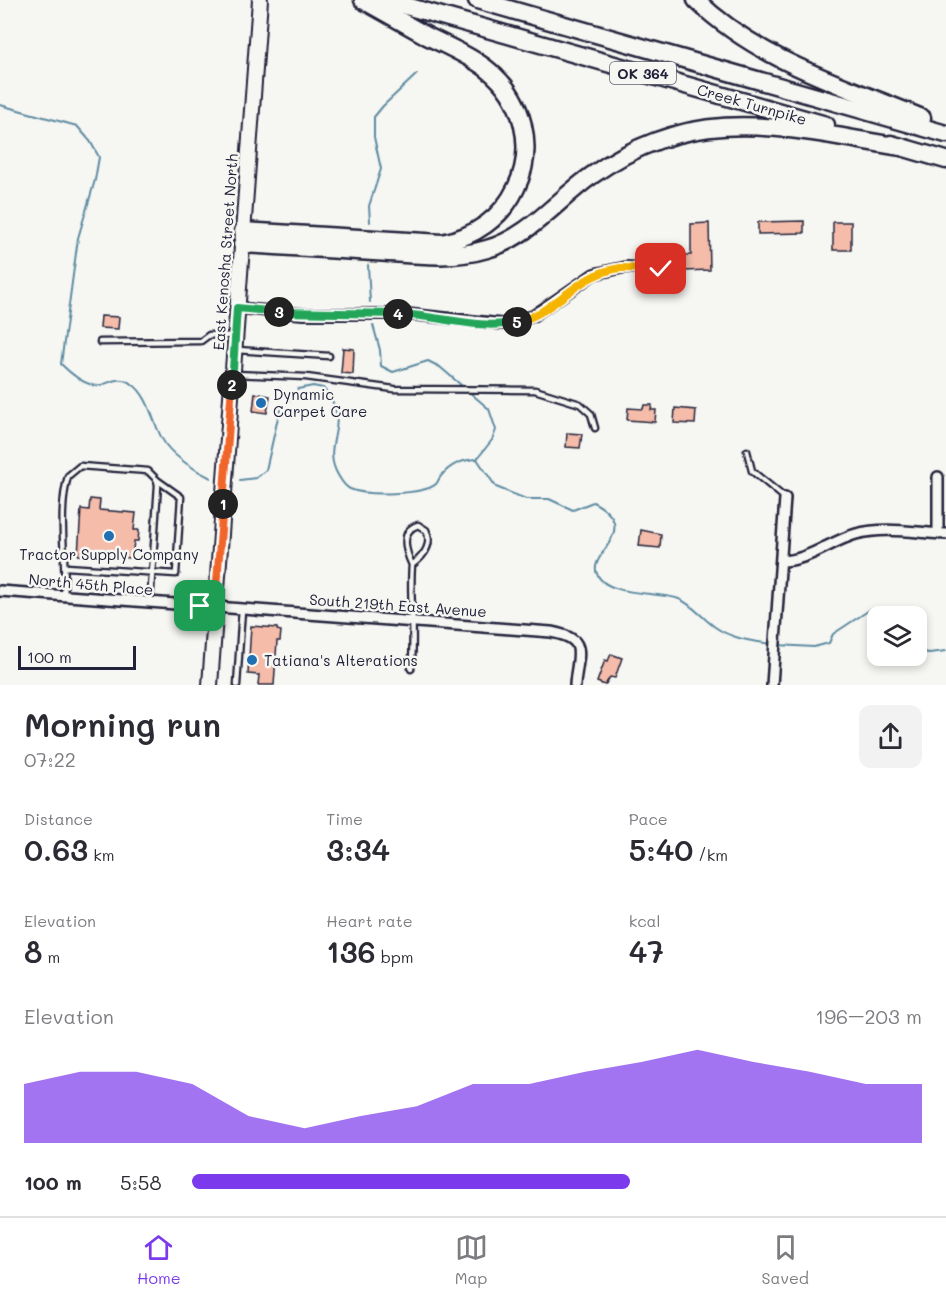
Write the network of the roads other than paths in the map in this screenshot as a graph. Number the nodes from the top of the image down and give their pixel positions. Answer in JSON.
{"nodes":[{"id":1,"x":260,"y":0,"type":"edge"},
{"id":2,"x":363,"y":0,"type":"edge"},
{"id":3,"x":385,"y":0,"type":"edge"},
{"id":4,"x":477,"y":0,"type":"edge"},
{"id":5,"x":696,"y":0,"type":"edge"},
{"id":6,"x":946,"y":128,"type":"edge"},
{"id":7,"x":946,"y":134,"type":"edge"},
{"id":8,"x":901,"y":147,"type":"junction"},
{"id":9,"x":946,"y":160,"type":"edge"},
{"id":10,"x":243,"y":237,"type":"junction"},
{"id":11,"x":661,"y":269,"type":"dead end"},
{"id":12,"x":237,"y":308,"type":"junction"},
{"id":13,"x":100,"y":342,"type":"dead end"},
{"id":14,"x":235,"y":343,"type":"junction"},
{"id":15,"x":329,"y":356,"type":"dead end"},
{"id":16,"x":232,"y":374,"type":"junction"},
{"id":17,"x":594,"y":428,"type":"dead end"},
{"id":18,"x":747,"y":451,"type":"dead end"},
{"id":19,"x":938,"y":477,"type":"dead end"},
{"id":20,"x":157,"y":480,"type":"junction"},
{"id":21,"x":785,"y":498,"type":"joint"},
{"id":22,"x":942,"y":534,"type":"edge"},
{"id":23,"x":781,"y":561,"type":"junction"},
{"id":24,"x":412,"y":565,"type":"junction"},
{"id":25,"x":66,"y":567,"type":"junction"},
{"id":26,"x":152,"y":573,"type":"junction"},
{"id":27,"x":0,"y":591,"type":"edge"},
{"id":28,"x":64,"y":596,"type":"junction"},
{"id":29,"x":150,"y":604,"type":"junction"},
{"id":30,"x":215,"y":608,"type":"junction"},
{"id":31,"x":242,"y":609,"type":"junction"},
{"id":32,"x":413,"y":623,"type":"junction"},
{"id":33,"x":411,"y":669,"type":"dead end"},
{"id":34,"x":210,"y":685,"type":"edge"},
{"id":35,"x":237,"y":685,"type":"edge"},
{"id":36,"x":575,"y":685,"type":"edge"},
{"id":37,"x":771,"y":685,"type":"edge"}],
"edges":[{"from":1,"to":10,"type":"main road","name":"East Kenosha Street North"},
{"from":2,"to":10,"type":"highway"},
{"from":3,"to":8,"type":"highway","name":"Creek Turnpike","number":"OK 364"},
{"from":4,"to":7,"type":"highway","name":"Creek Turnpike","number":"OK 364"},
{"from":5,"to":6,"type":"highway"},
{"from":8,"to":9,"type":"highway","name":"Creek Turnpike","number":"OK 364"},
{"from":8,"to":10,"type":"highway"},
{"from":10,"to":12,"type":"main road","name":"East Kenosha Street North"},
{"from":11,"to":12,"type":"street"},
{"from":12,"to":14,"type":"main road","name":"East Kenosha Street North"},
{"from":13,"to":14,"type":"lane"},
{"from":14,"to":15,"type":"lane"},
{"from":14,"to":16,"type":"main road","name":"East Kenosha Street North"},
{"from":16,"to":17,"type":"lane"},
{"from":16,"to":30,"type":"main road","name":"East Kenosha Street North"},
{"from":18,"to":21,"type":"lane"},
{"from":19,"to":22,"type":"street"},
{"from":20,"to":25,"type":"lane"},
{"from":20,"to":26,"type":"lane"},
{"from":20,"to":26,"type":"lane"},
{"from":21,"to":23,"type":"street"},
{"from":22,"to":23,"type":"street"},
{"from":23,"to":37,"type":"street"},
{"from":24,"to":24,"type":"lane"},
{"from":24,"to":32,"type":"lane"},
{"from":25,"to":26,"type":"lane"},
{"from":25,"to":28,"type":"lane"},
{"from":26,"to":29,"type":"lane"},
{"from":27,"to":28,"type":"street","name":"North 45th Place"},
{"from":28,"to":29,"type":"street","name":"North 45th Place"},
{"from":29,"to":30,"type":"street","name":"North 45th Place"},
{"from":30,"to":31,"type":"street","name":"South 219th East Avenue"},
{"from":30,"to":34,"type":"main road","name":"East Kenosha Street North"},
{"from":31,"to":32,"type":"street","name":"South 219th East Avenue"},
{"from":31,"to":35,"type":"lane"},
{"from":32,"to":33,"type":"lane"},
{"from":32,"to":36,"type":"street","name":"South 219th East Avenue"}]}
